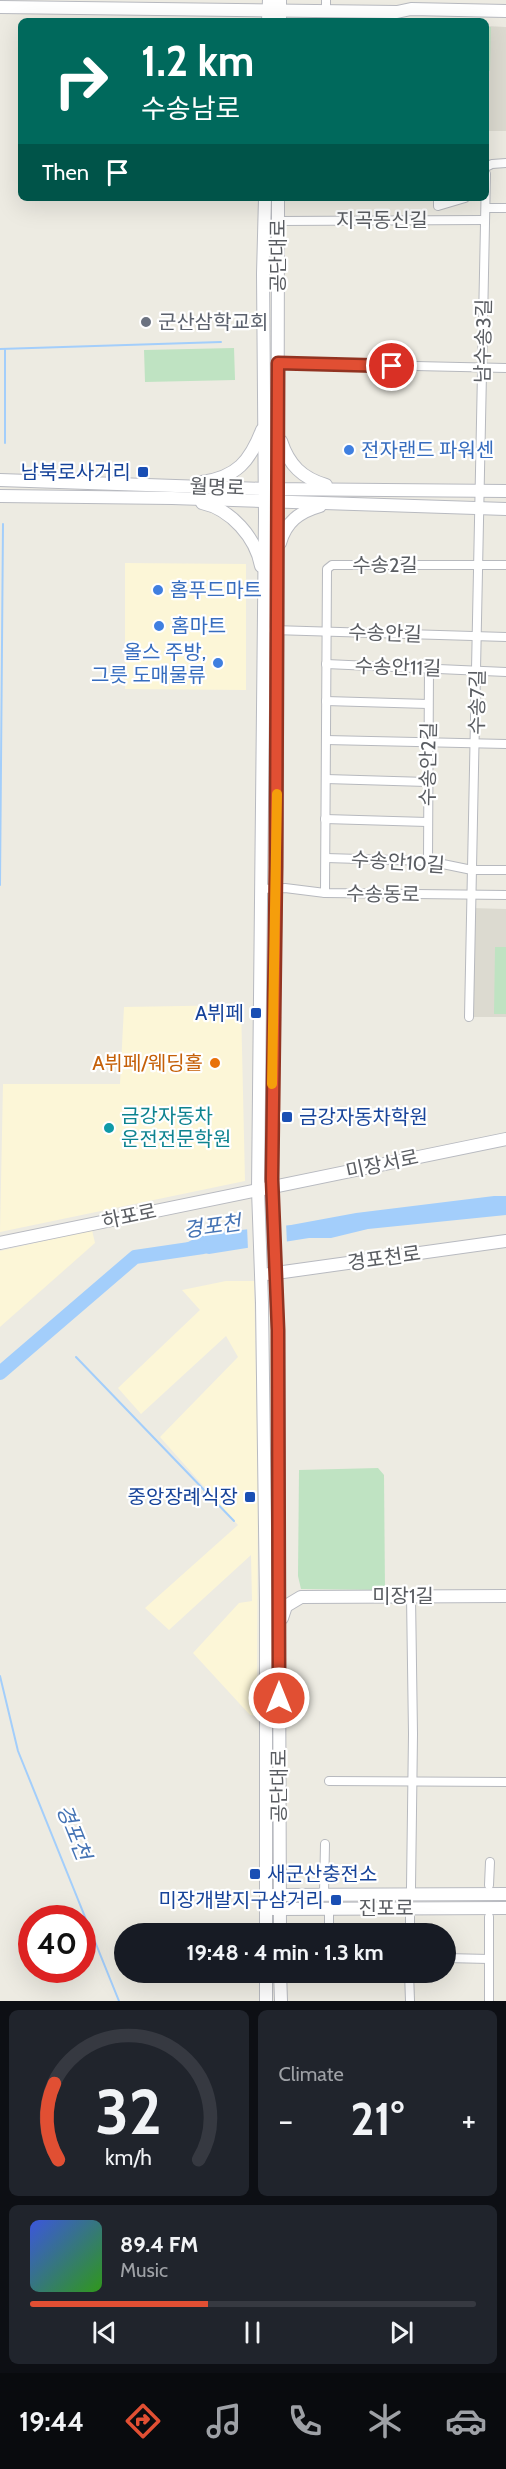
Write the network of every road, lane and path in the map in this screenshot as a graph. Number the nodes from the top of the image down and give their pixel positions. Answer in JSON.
{"nodes":[{"id":1,"x":326,"y":5,"type":"edge"},
{"id":2,"x":480,"y":5,"type":"edge"},
{"id":3,"x":0,"y":7,"type":"edge"},
{"id":4,"x":274,"y":10,"type":"edge"},
{"id":5,"x":506,"y":11,"type":"edge"},
{"id":6,"x":411,"y":15,"type":"edge"},
{"id":7,"x":397,"y":16,"type":"edge"},
{"id":8,"x":506,"y":163,"type":"edge"},
{"id":9,"x":489,"y":166,"type":"edge"},
{"id":10,"x":265,"y":201,"type":"edge"},
{"id":11,"x":278,"y":201,"type":"edge"},
{"id":12,"x":438,"y":201,"type":"edge"},
{"id":13,"x":452,"y":201,"type":"edge"},
{"id":14,"x":486,"y":201,"type":"edge"},
{"id":15,"x":486,"y":208,"type":"junction"},
{"id":16,"x":506,"y":208,"type":"edge"},
{"id":17,"x":485,"y":220,"type":"junction"},
{"id":18,"x":278,"y":221,"type":"junction"},
{"id":19,"x":278,"y":363,"type":"junction"},
{"id":20,"x":483,"y":367,"type":"junction"},
{"id":21,"x":506,"y":368,"type":"edge"},
{"id":22,"x":271,"y":422,"type":"junction"},
{"id":23,"x":0,"y":480,"type":"edge"},
{"id":24,"x":271,"y":488,"type":"junction"},
{"id":25,"x":335,"y":488,"type":"junction"},
{"id":26,"x":481,"y":490,"type":"junction"},
{"id":27,"x":506,"y":490,"type":"edge"},
{"id":28,"x":172,"y":492,"type":"junction"},
{"id":29,"x":0,"y":496,"type":"edge"},
{"id":30,"x":271,"y":502,"type":"junction"},
{"id":31,"x":338,"y":504,"type":"junction"},
{"id":32,"x":481,"y":508,"type":"junction"},
{"id":33,"x":506,"y":509,"type":"edge"},
{"id":34,"x":480,"y":565,"type":"junction"},
{"id":35,"x":506,"y":566,"type":"edge"},
{"id":36,"x":277,"y":568,"type":"junction"},
{"id":37,"x":264,"y":590,"type":"junction"},
{"id":38,"x":270,"y":630,"type":"junction"},
{"id":39,"x":326,"y":631,"type":"junction"},
{"id":40,"x":478,"y":637,"type":"junction"},
{"id":41,"x":506,"y":637,"type":"edge"},
{"id":42,"x":326,"y":664,"type":"junction"},
{"id":43,"x":429,"y":668,"type":"junction"},
{"id":44,"x":477,"y":670,"type":"junction"},
{"id":45,"x":506,"y":672,"type":"edge"},
{"id":46,"x":326,"y":701,"type":"junction"},
{"id":47,"x":429,"y":704,"type":"junction"},
{"id":48,"x":326,"y":740,"type":"junction"},
{"id":49,"x":429,"y":742,"type":"junction"},
{"id":50,"x":476,"y":743,"type":"junction"},
{"id":51,"x":506,"y":744,"type":"edge"},
{"id":52,"x":326,"y":779,"type":"junction"},
{"id":53,"x":427,"y":782,"type":"junction"},
{"id":54,"x":325,"y":819,"type":"junction"},
{"id":55,"x":427,"y":822,"type":"junction"},
{"id":56,"x":326,"y":858,"type":"junction"},
{"id":57,"x":428,"y":861,"type":"junction"},
{"id":58,"x":472,"y":870,"type":"junction"},
{"id":59,"x":506,"y":870,"type":"edge"},
{"id":60,"x":261,"y":889,"type":"junction"},
{"id":61,"x":276,"y":889,"type":"junction"},
{"id":62,"x":325,"y":894,"type":"junction"},
{"id":63,"x":472,"y":896,"type":"junction"},
{"id":64,"x":506,"y":896,"type":"edge"},
{"id":65,"x":470,"y":1017,"type":"dead end"},
{"id":66,"x":506,"y":1139,"type":"edge"},
{"id":67,"x":272,"y":1187,"type":"junction"},
{"id":68,"x":258,"y":1190,"type":"junction"},
{"id":69,"x":506,"y":1241,"type":"edge"},
{"id":70,"x":0,"y":1243,"type":"edge"},
{"id":71,"x":261,"y":1273,"type":"junction"},
{"id":72,"x":276,"y":1273,"type":"junction"},
{"id":73,"x":279,"y":1562,"type":"junction"},
{"id":74,"x":411,"y":1596,"type":"junction"},
{"id":75,"x":506,"y":1596,"type":"edge"},
{"id":76,"x":301,"y":1597,"type":"junction"},
{"id":77,"x":279,"y":1632,"type":"junction"},
{"id":78,"x":329,"y":1781,"type":"dead end"},
{"id":79,"x":411,"y":1782,"type":"junction"},
{"id":80,"x":506,"y":1782,"type":"edge"},
{"id":81,"x":326,"y":1844,"type":"dead end"},
{"id":82,"x":490,"y":1862,"type":"dead end"},
{"id":83,"x":489,"y":1885,"type":"dead end"},
{"id":84,"x":411,"y":1888,"type":"dead end"},
{"id":85,"x":324,"y":1894,"type":"junction"},
{"id":86,"x":506,"y":1894,"type":"edge"},
{"id":87,"x":266,"y":1895,"type":"junction"},
{"id":88,"x":279,"y":1895,"type":"junction"},
{"id":89,"x":329,"y":1908,"type":"junction"},
{"id":90,"x":506,"y":1908,"type":"edge"},
{"id":91,"x":266,"y":1909,"type":"junction"},
{"id":92,"x":279,"y":1909,"type":"junction"},
{"id":93,"x":410,"y":1912,"type":"dead end"},
{"id":94,"x":489,"y":1917,"type":"dead end"},
{"id":95,"x":266,"y":1923,"type":"edge"},
{"id":96,"x":280,"y":1923,"type":"edge"},
{"id":97,"x":329,"y":1923,"type":"edge"},
{"id":98,"x":410,"y":1923,"type":"edge"},
{"id":99,"x":456,"y":1959,"type":"edge"},
{"id":100,"x":489,"y":1959,"type":"junction"},
{"id":101,"x":266,"y":1983,"type":"edge"},
{"id":102,"x":280,"y":1983,"type":"edge"},
{"id":103,"x":410,"y":1983,"type":"edge"},
{"id":104,"x":266,"y":2001,"type":"edge"},
{"id":105,"x":280,"y":2001,"type":"edge"},
{"id":106,"x":410,"y":2001,"type":"edge"},
{"id":107,"x":489,"y":2001,"type":"edge"}],
"edges":[{"from":1,"to":4,"type":"street"},
{"from":1,"to":7,"type":"street"},
{"from":2,"to":5,"type":"street"},
{"from":2,"to":6,"type":"street"},
{"from":3,"to":4,"type":"street"},
{"from":6,"to":7,"type":"street"},
{"from":8,"to":9,"type":"street"},
{"from":10,"to":22,"type":"street","name":"공단대로"},
{"from":11,"to":18,"type":"street","name":"공단대로"},
{"from":12,"to":13,"type":"street"},
{"from":14,"to":15,"type":"street","name":"남수송3길"},
{"from":15,"to":16,"type":"street"},
{"from":15,"to":17,"type":"street","name":"남수송3길"},
{"from":17,"to":18,"type":"street","name":"지곡동신길"},
{"from":17,"to":20,"type":"street","name":"남수송3길"},
{"from":18,"to":19,"type":"street","name":"공단대로"},
{"from":19,"to":20,"type":"street"},
{"from":19,"to":22,"type":"street","name":"공단대로"},
{"from":20,"to":21,"type":"street"},
{"from":20,"to":26,"type":"street","name":"남수송3길"},
{"from":22,"to":24,"type":"street","name":"공단대로"},
{"from":22,"to":25,"type":"street"},
{"from":22,"to":28,"type":"street"},
{"from":23,"to":28,"type":"street","name":"월명로"},
{"from":24,"to":25,"type":"street","name":"월명로"},
{"from":24,"to":28,"type":"street","name":"월명로"},
{"from":24,"to":30,"type":"street","name":"공단대로"},
{"from":25,"to":26,"type":"street","name":"월명로"},
{"from":26,"to":27,"type":"street","name":"월명로"},
{"from":26,"to":32,"type":"street","name":"남수송3길"},
{"from":28,"to":29,"type":"street","name":"월명로"},
{"from":28,"to":30,"type":"street","name":"월명로"},
{"from":28,"to":37,"type":"street"},
{"from":30,"to":31,"type":"street","name":"월명로"},
{"from":30,"to":36,"type":"street","name":"공단대로"},
{"from":30,"to":37,"type":"street","name":"공단대로"},
{"from":31,"to":32,"type":"street","name":"월명로"},
{"from":31,"to":36,"type":"street"},
{"from":32,"to":33,"type":"street","name":"월명로"},
{"from":32,"to":34,"type":"street","name":"수송7길"},
{"from":34,"to":35,"type":"street","name":"수송2길"},
{"from":34,"to":39,"type":"street","name":"수송2길"},
{"from":34,"to":40,"type":"street","name":"수송7길"},
{"from":36,"to":38,"type":"street","name":"공단대로"},
{"from":37,"to":38,"type":"street","name":"공단대로"},
{"from":38,"to":39,"type":"street","name":"수송안길"},
{"from":38,"to":60,"type":"street","name":"공단대로"},
{"from":38,"to":61,"type":"street","name":"공단대로"},
{"from":39,"to":40,"type":"street","name":"수송안길"},
{"from":39,"to":42,"type":"street"},
{"from":40,"to":41,"type":"street","name":"수송안길"},
{"from":40,"to":44,"type":"street","name":"수송7길"},
{"from":42,"to":43,"type":"street","name":"수송안11길"},
{"from":42,"to":46,"type":"street"},
{"from":43,"to":44,"type":"street","name":"수송안11길"},
{"from":43,"to":47,"type":"street","name":"수송안2길"},
{"from":44,"to":45,"type":"street","name":"수송안11길"},
{"from":44,"to":50,"type":"street","name":"수송7길"},
{"from":46,"to":47,"type":"street"},
{"from":46,"to":48,"type":"street"},
{"from":47,"to":49,"type":"street","name":"수송안2길"},
{"from":48,"to":49,"type":"street"},
{"from":48,"to":52,"type":"street"},
{"from":49,"to":50,"type":"street"},
{"from":49,"to":53,"type":"street","name":"수송안2길"},
{"from":50,"to":51,"type":"street"},
{"from":50,"to":58,"type":"street","name":"수송7길"},
{"from":52,"to":53,"type":"street"},
{"from":52,"to":54,"type":"street"},
{"from":53,"to":55,"type":"street","name":"수송안2길"},
{"from":54,"to":55,"type":"street"},
{"from":54,"to":56,"type":"street"},
{"from":55,"to":57,"type":"street","name":"수송안2길"},
{"from":56,"to":57,"type":"street","name":"수송안10길"},
{"from":56,"to":62,"type":"street"},
{"from":57,"to":58,"type":"street","name":"수송안10길"},
{"from":58,"to":59,"type":"street","name":"수송안10길"},
{"from":58,"to":63,"type":"street","name":"수송7길"},
{"from":60,"to":61,"type":"street","name":"수송동로"},
{"from":60,"to":68,"type":"street","name":"공단대로"},
{"from":61,"to":62,"type":"street","name":"수송동로"},
{"from":61,"to":67,"type":"street","name":"공단대로"},
{"from":62,"to":63,"type":"street","name":"수송동로"},
{"from":63,"to":64,"type":"street","name":"수송동로"},
{"from":63,"to":65,"type":"street","name":"수송7길"},
{"from":66,"to":67,"type":"street","name":"미장서로"},
{"from":67,"to":68,"type":"street","name":"미장서로"},
{"from":67,"to":72,"type":"street","name":"공단대로"},
{"from":68,"to":70,"type":"street","name":"하포로"},
{"from":68,"to":71,"type":"street","name":"공단대로"},
{"from":69,"to":72,"type":"street","name":"경포천로"},
{"from":71,"to":72,"type":"street","name":"경포천로"},
{"from":71,"to":87,"type":"street","name":"공단대로"},
{"from":72,"to":73,"type":"street","name":"공단대로"},
{"from":73,"to":76,"type":"street"},
{"from":73,"to":77,"type":"street","name":"공단대로"},
{"from":74,"to":75,"type":"street","name":"미장1길"},
{"from":74,"to":76,"type":"street","name":"미장1길"},
{"from":74,"to":79,"type":"street"},
{"from":76,"to":77,"type":"street"},
{"from":77,"to":88,"type":"street","name":"공단대로"},
{"from":78,"to":79,"type":"street"},
{"from":79,"to":80,"type":"street"},
{"from":79,"to":84,"type":"street"},
{"from":81,"to":85,"type":"street"},
{"from":82,"to":83,"type":"street"},
{"from":85,"to":86,"type":"street","name":"진포로"},
{"from":85,"to":88,"type":"street","name":"진포로"},
{"from":87,"to":88,"type":"street","name":"진포로"},
{"from":87,"to":91,"type":"street","name":"공단대로"},
{"from":88,"to":92,"type":"street","name":"공단대로"},
{"from":89,"to":90,"type":"street","name":"진포로"},
{"from":89,"to":92,"type":"street","name":"진포로"},
{"from":89,"to":97,"type":"street"},
{"from":91,"to":92,"type":"street","name":"진포로"},
{"from":91,"to":95,"type":"street","name":"공단대로"},
{"from":92,"to":96,"type":"street","name":"공단대로"},
{"from":93,"to":98,"type":"street"},
{"from":94,"to":100,"type":"street"},
{"from":99,"to":100,"type":"street"},
{"from":100,"to":107,"type":"street"},
{"from":101,"to":104,"type":"street"},
{"from":102,"to":105,"type":"street"},
{"from":103,"to":106,"type":"street"}]}
